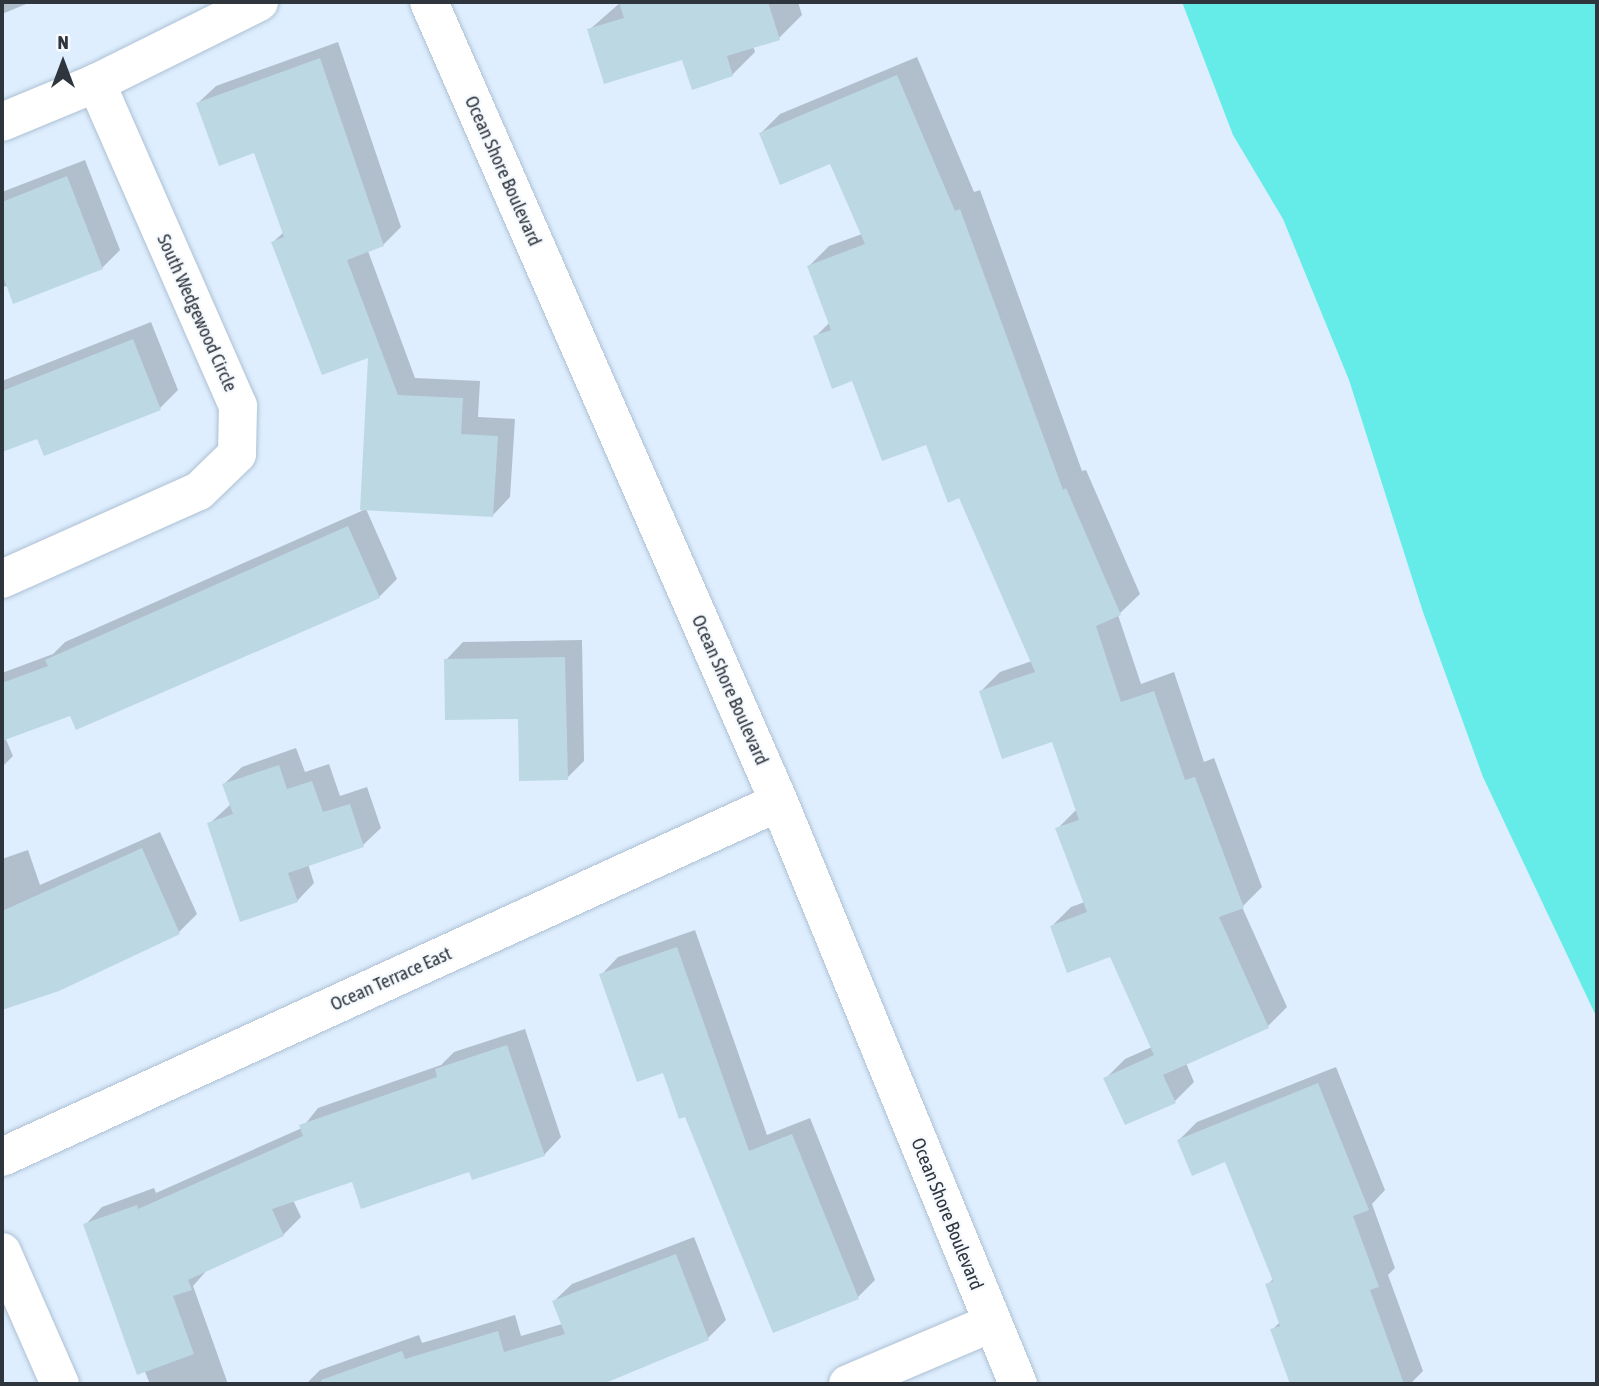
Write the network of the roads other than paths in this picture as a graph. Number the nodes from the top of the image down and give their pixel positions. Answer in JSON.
{"nodes":[{"id":1,"x":259,"y":2,"type":"edge"},
{"id":2,"x":429,"y":2,"type":"edge"},
{"id":3,"x":96,"y":83,"type":"junction"},
{"id":4,"x":2,"y":122,"type":"edge"},
{"id":5,"x":2,"y":579,"type":"edge"},
{"id":6,"x":779,"y":802,"type":"junction"},
{"id":7,"x":2,"y":1157,"type":"edge"},
{"id":8,"x":2,"y":1252,"type":"edge"},
{"id":9,"x":992,"y":1323,"type":"junction"},
{"id":10,"x":60,"y":1384,"type":"edge"},
{"id":11,"x":848,"y":1384,"type":"edge"},
{"id":12,"x":1017,"y":1384,"type":"edge"}],
"edges":[{"from":1,"to":3,"type":"street"},
{"from":2,"to":6,"type":"street","name":"Ocean Shore Boulevard"},
{"from":3,"to":4,"type":"street"},
{"from":3,"to":5,"type":"street","name":"South Wedgewood Circle"},
{"from":6,"to":7,"type":"street","name":"Ocean Terrace East"},
{"from":6,"to":9,"type":"street","name":"Ocean Shore Boulevard"},
{"from":8,"to":10,"type":"street"},
{"from":9,"to":11,"type":"street"},
{"from":9,"to":12,"type":"street","name":"Ocean Shore Boulevard"}]}
